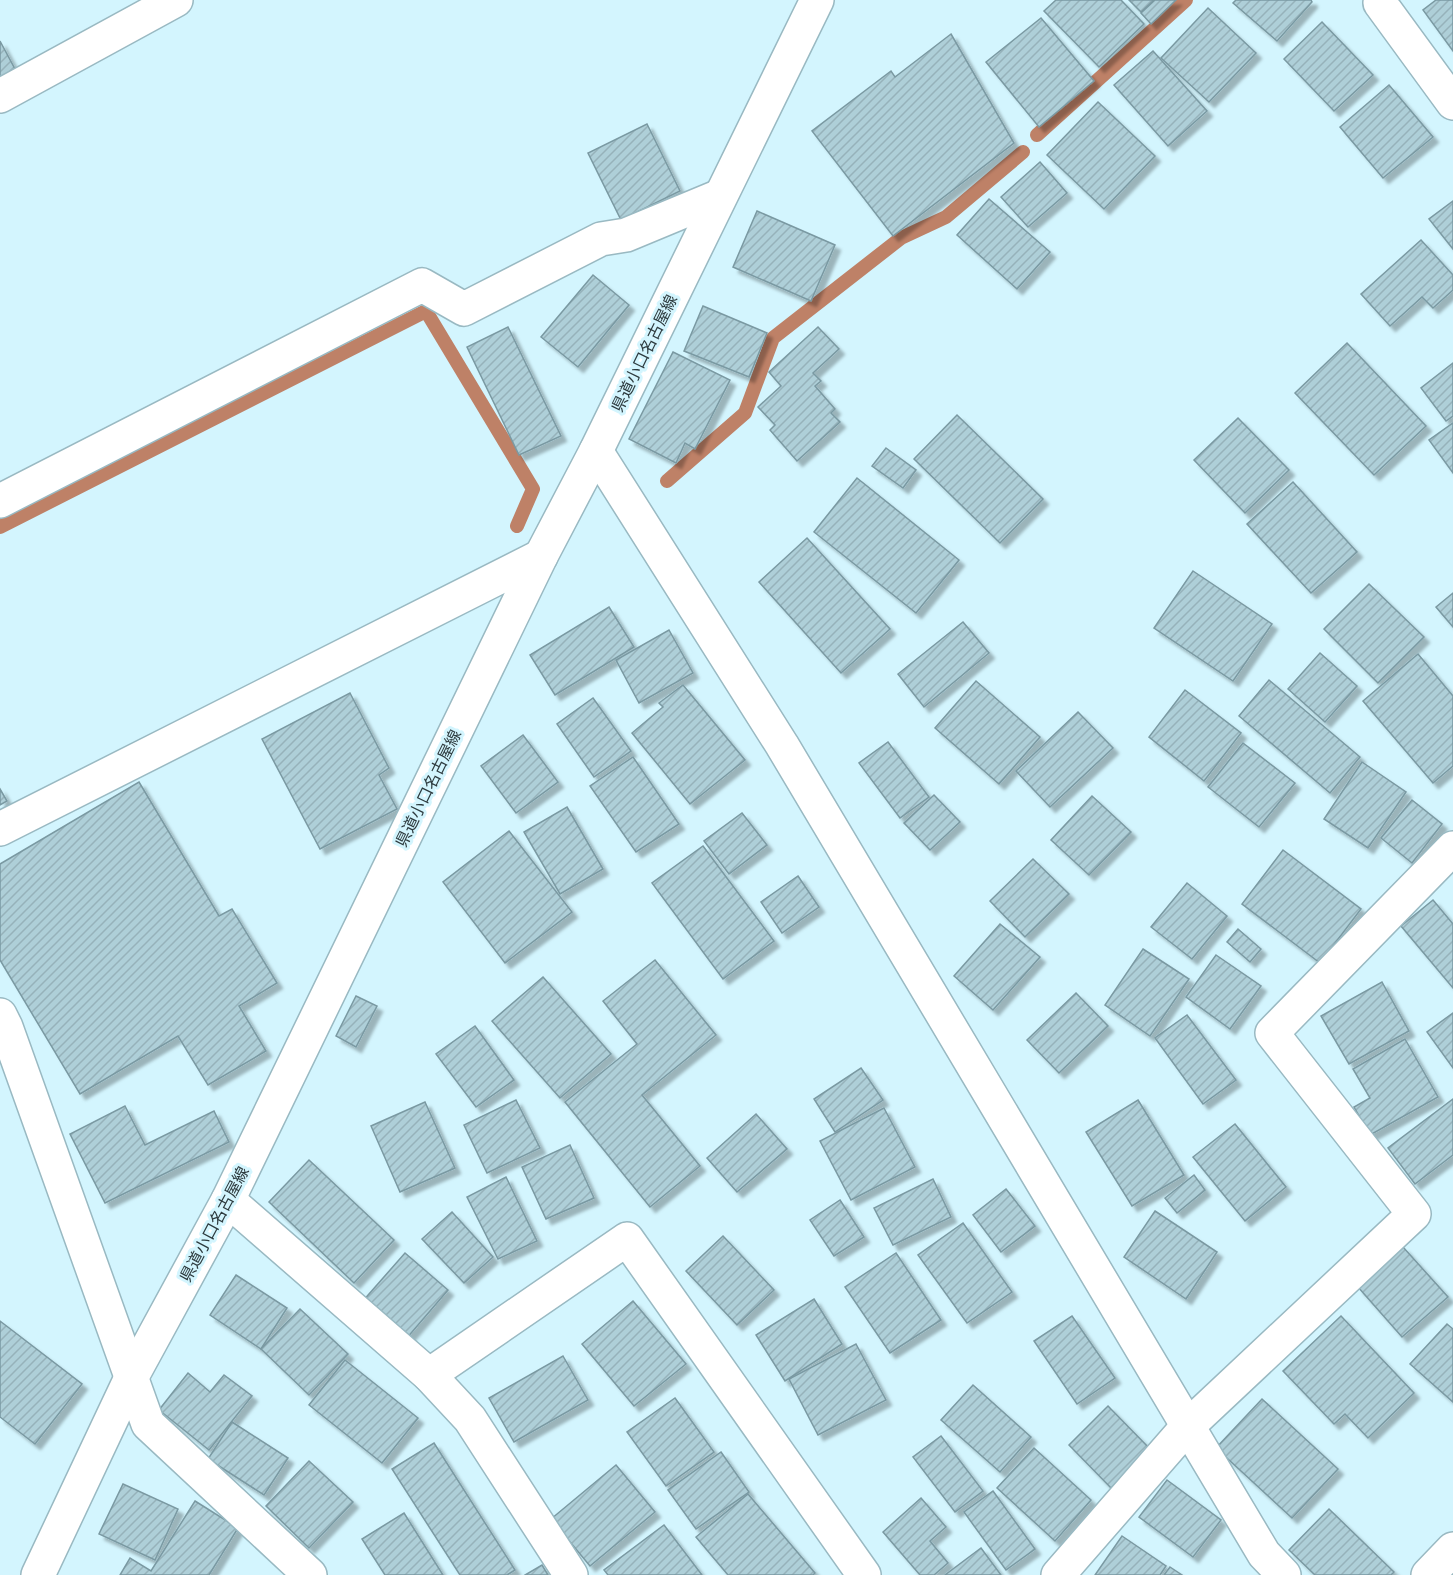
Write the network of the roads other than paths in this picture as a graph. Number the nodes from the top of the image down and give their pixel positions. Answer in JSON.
{"nodes":[{"id":1,"x":176,"y":0,"type":"edge"},
{"id":2,"x":817,"y":0,"type":"edge"},
{"id":3,"x":1382,"y":0,"type":"edge"},
{"id":4,"x":0,"y":96,"type":"edge"},
{"id":5,"x":1453,"y":103,"type":"edge"},
{"id":6,"x":720,"y":196,"type":"junction"},
{"id":7,"x":596,"y":451,"type":"junction"},
{"id":8,"x":0,"y":501,"type":"edge"},
{"id":9,"x":541,"y":556,"type":"junction"},
{"id":10,"x":0,"y":829,"type":"edge"},
{"id":11,"x":1453,"y":848,"type":"edge"},
{"id":12,"x":0,"y":1015,"type":"edge"},
{"id":13,"x":228,"y":1200,"type":"junction"},
{"id":14,"x":429,"y":1375,"type":"junction"},
{"id":15,"x":130,"y":1380,"type":"junction"},
{"id":16,"x":1187,"y":1427,"type":"junction"},
{"id":17,"x":1453,"y":1549,"type":"edge"},
{"id":18,"x":38,"y":1575,"type":"edge"},
{"id":19,"x":310,"y":1575,"type":"edge"},
{"id":20,"x":571,"y":1575,"type":"edge"},
{"id":21,"x":864,"y":1575,"type":"edge"},
{"id":22,"x":1058,"y":1575,"type":"edge"},
{"id":23,"x":1284,"y":1575,"type":"edge"},
{"id":24,"x":1428,"y":1575,"type":"edge"}],
"edges":[{"from":1,"to":4,"type":"street"},
{"from":2,"to":6,"type":"street","name":"県道小口名古屋線"},
{"from":3,"to":5,"type":"street"},
{"from":6,"to":7,"type":"street","name":"県道小口名古屋線"},
{"from":6,"to":8,"type":"street"},
{"from":7,"to":9,"type":"street","name":"県道小口名古屋線"},
{"from":7,"to":16,"type":"street"},
{"from":9,"to":10,"type":"street"},
{"from":9,"to":13,"type":"street","name":"県道小口名古屋線"},
{"from":11,"to":16,"type":"street"},
{"from":12,"to":15,"type":"street"},
{"from":13,"to":14,"type":"street"},
{"from":13,"to":15,"type":"street","name":"県道小口名古屋線"},
{"from":14,"to":20,"type":"street"},
{"from":14,"to":21,"type":"street"},
{"from":15,"to":18,"type":"street","name":"県道小口名古屋線"},
{"from":15,"to":19,"type":"street"},
{"from":16,"to":22,"type":"street"},
{"from":16,"to":23,"type":"street"},
{"from":17,"to":24,"type":"street"}]}
